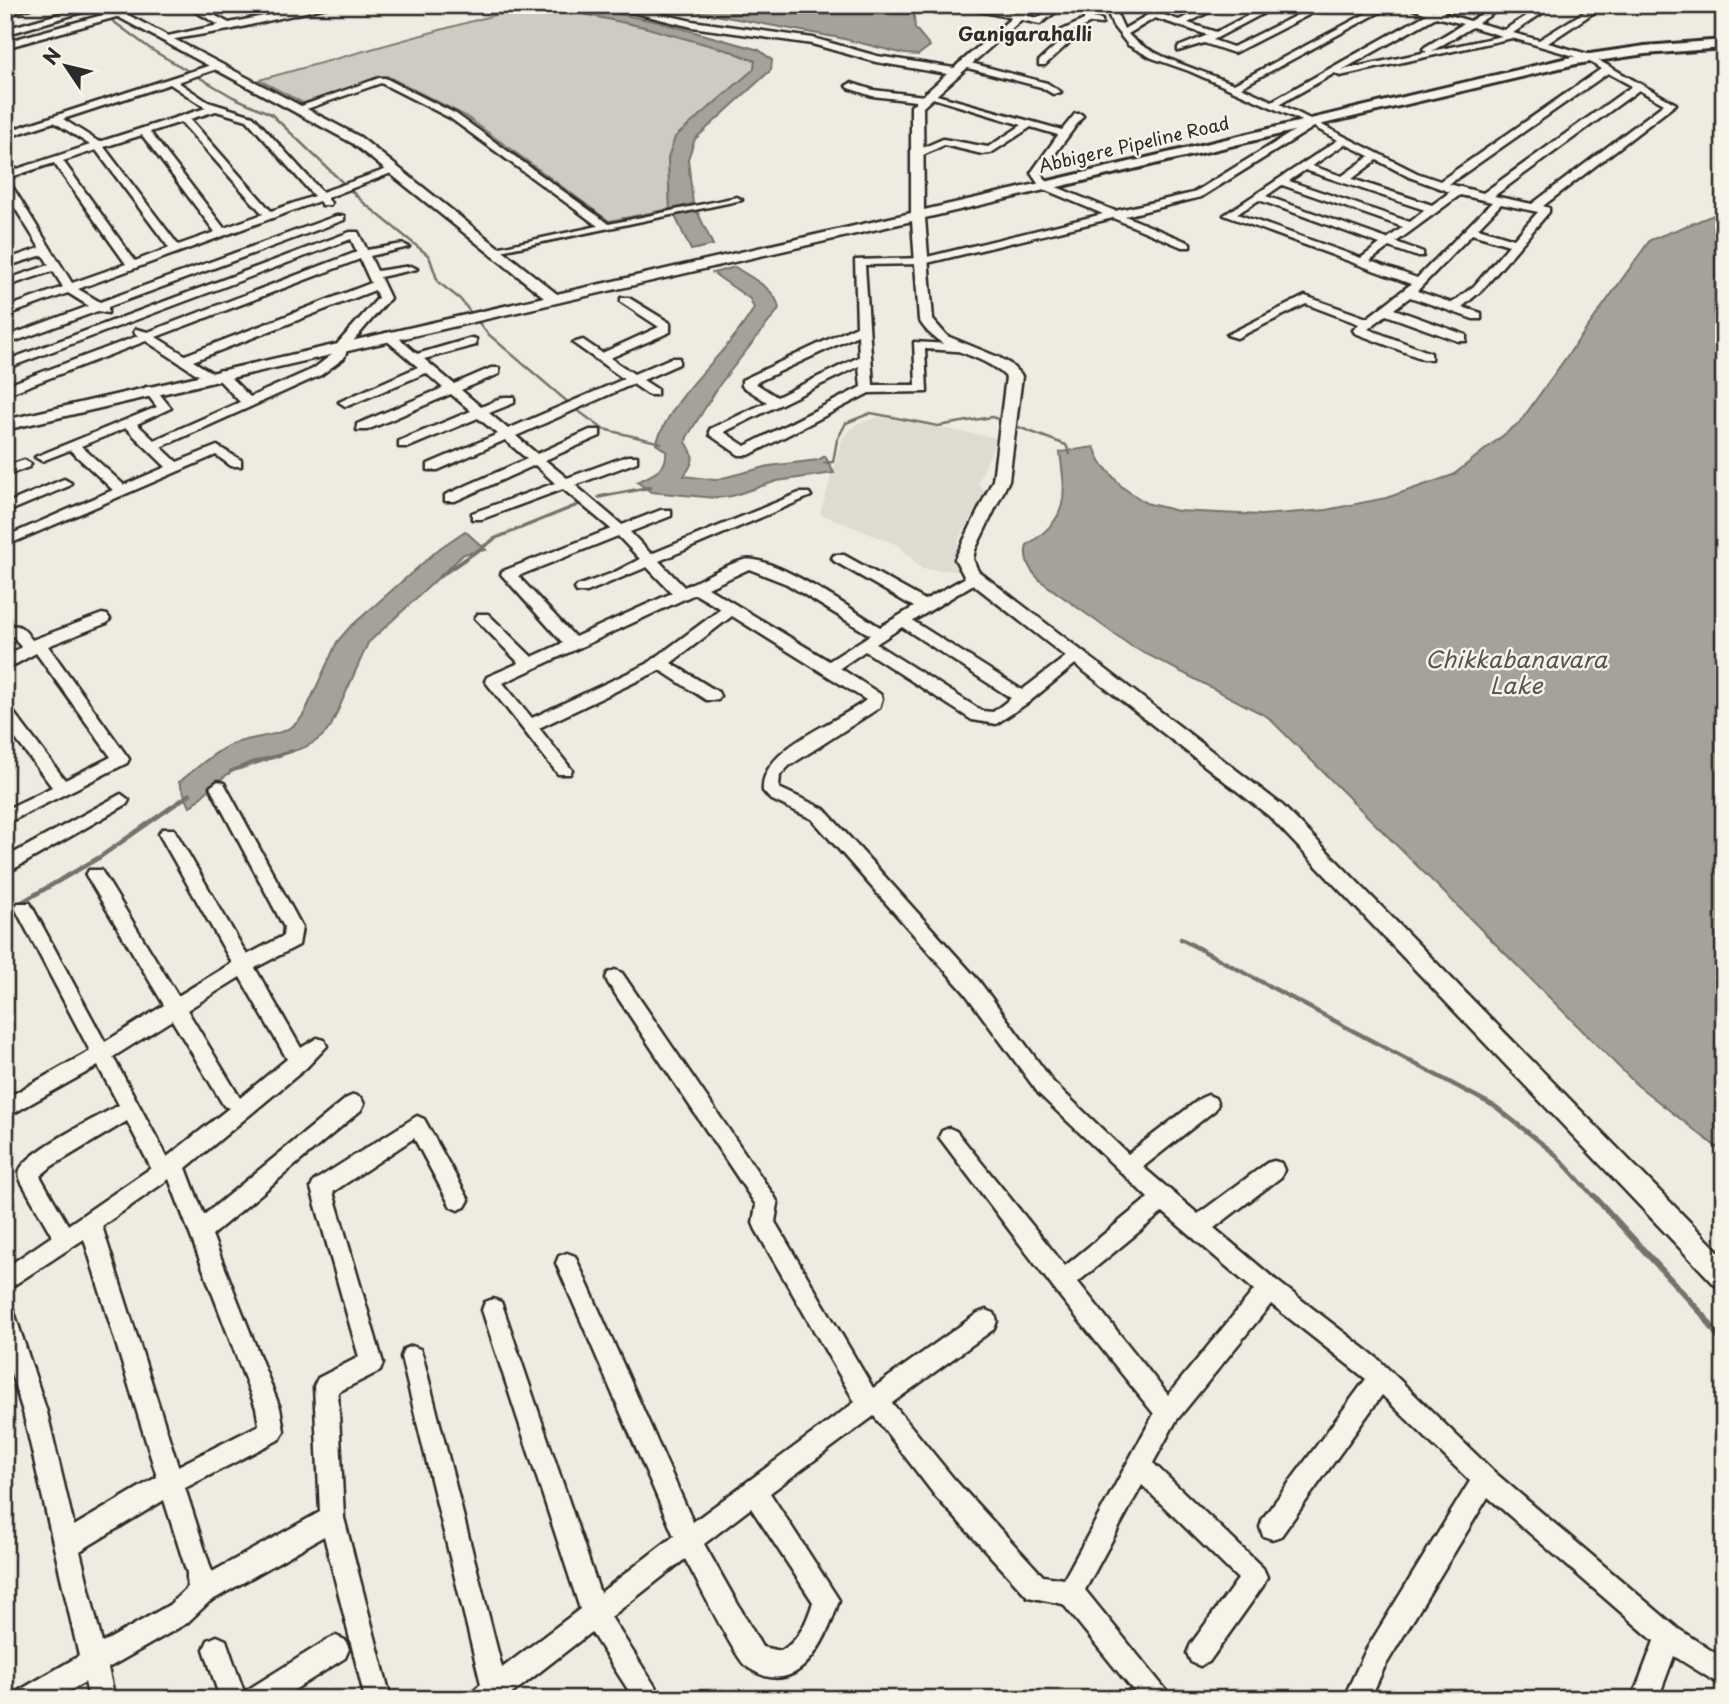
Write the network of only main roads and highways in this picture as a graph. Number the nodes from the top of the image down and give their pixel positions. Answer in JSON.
{"nodes":[{"id":1,"x":1724,"y":44,"type":"edge"},
{"id":2,"x":1045,"y":186,"type":"road end"}],
"edges":[{"from":1,"to":2,"type":"main road","name":"Abbigere Pipeline Road"}]}
